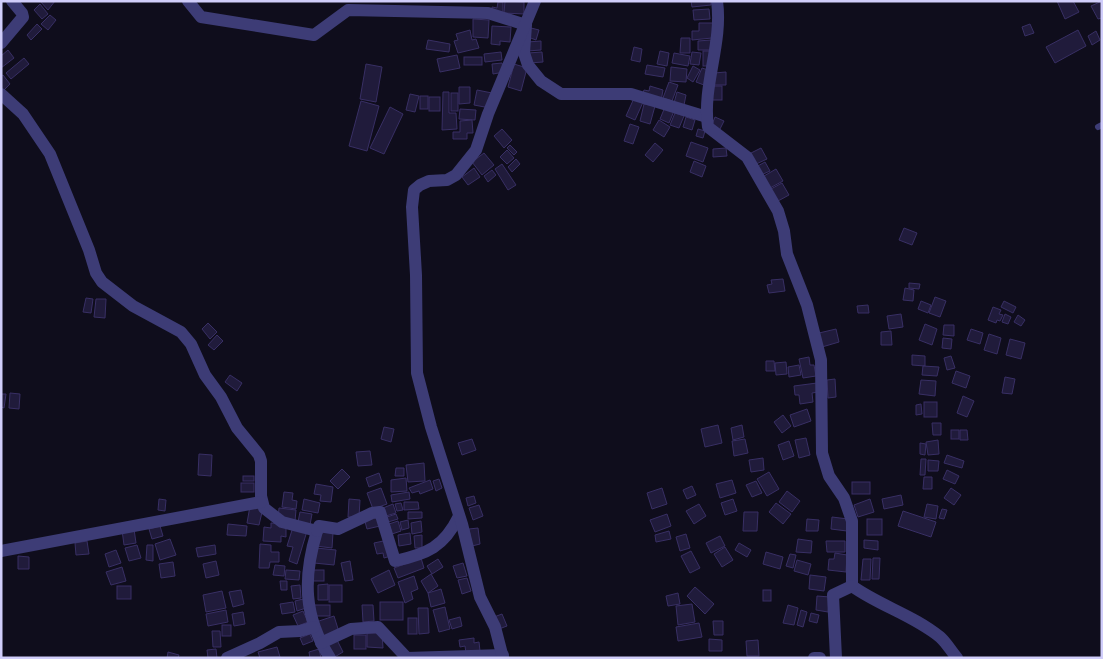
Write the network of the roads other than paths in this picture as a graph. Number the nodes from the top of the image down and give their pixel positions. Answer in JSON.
{"nodes":[{"id":1,"x":12,"y":1,"type":"edge"},
{"id":2,"x":188,"y":1,"type":"edge"},
{"id":3,"x":535,"y":1,"type":"edge"},
{"id":4,"x":717,"y":1,"type":"edge"},
{"id":5,"x":487,"y":7,"type":"edge"},
{"id":6,"x":526,"y":25,"type":"junction"},
{"id":7,"x":4,"y":34,"type":"edge"},
{"id":8,"x":1,"y":94,"type":"edge"},
{"id":9,"x":706,"y":117,"type":"junction"},
{"id":10,"x":262,"y":502,"type":"junction"},
{"id":11,"x":459,"y":516,"type":"junction"},
{"id":12,"x":317,"y":531,"type":"junction"},
{"id":13,"x":1,"y":551,"type":"edge"},
{"id":14,"x":852,"y":586,"type":"junction"},
{"id":15,"x":314,"y":627,"type":"junction"},
{"id":16,"x":321,"y":643,"type":"junction"},
{"id":17,"x":503,"y":656,"type":"edge"},
{"id":18,"x":227,"y":658,"type":"edge"},
{"id":19,"x":330,"y":658,"type":"edge"},
{"id":20,"x":407,"y":658,"type":"edge"},
{"id":21,"x":814,"y":658,"type":"edge"},
{"id":22,"x":820,"y":658,"type":"edge"},
{"id":23,"x":836,"y":658,"type":"edge"},
{"id":24,"x":957,"y":658,"type":"edge"}],
"edges":[{"from":1,"to":7,"type":"street"},
{"from":2,"to":5,"type":"street"},
{"from":3,"to":6,"type":"street"},
{"from":4,"to":9,"type":"street"},
{"from":5,"to":6,"type":"street"},
{"from":6,"to":9,"type":"street"},
{"from":6,"to":11,"type":"street"},
{"from":8,"to":10,"type":"street"},
{"from":9,"to":14,"type":"street"},
{"from":10,"to":12,"type":"street"},
{"from":10,"to":13,"type":"street"},
{"from":11,"to":12,"type":"street"},
{"from":11,"to":17,"type":"street"},
{"from":12,"to":15,"type":"street"},
{"from":14,"to":23,"type":"street"},
{"from":14,"to":24,"type":"street"},
{"from":15,"to":16,"type":"street"},
{"from":15,"to":18,"type":"street"},
{"from":16,"to":19,"type":"street"},
{"from":16,"to":20,"type":"street"},
{"from":17,"to":20,"type":"street"},
{"from":21,"to":22,"type":"street"}]}
